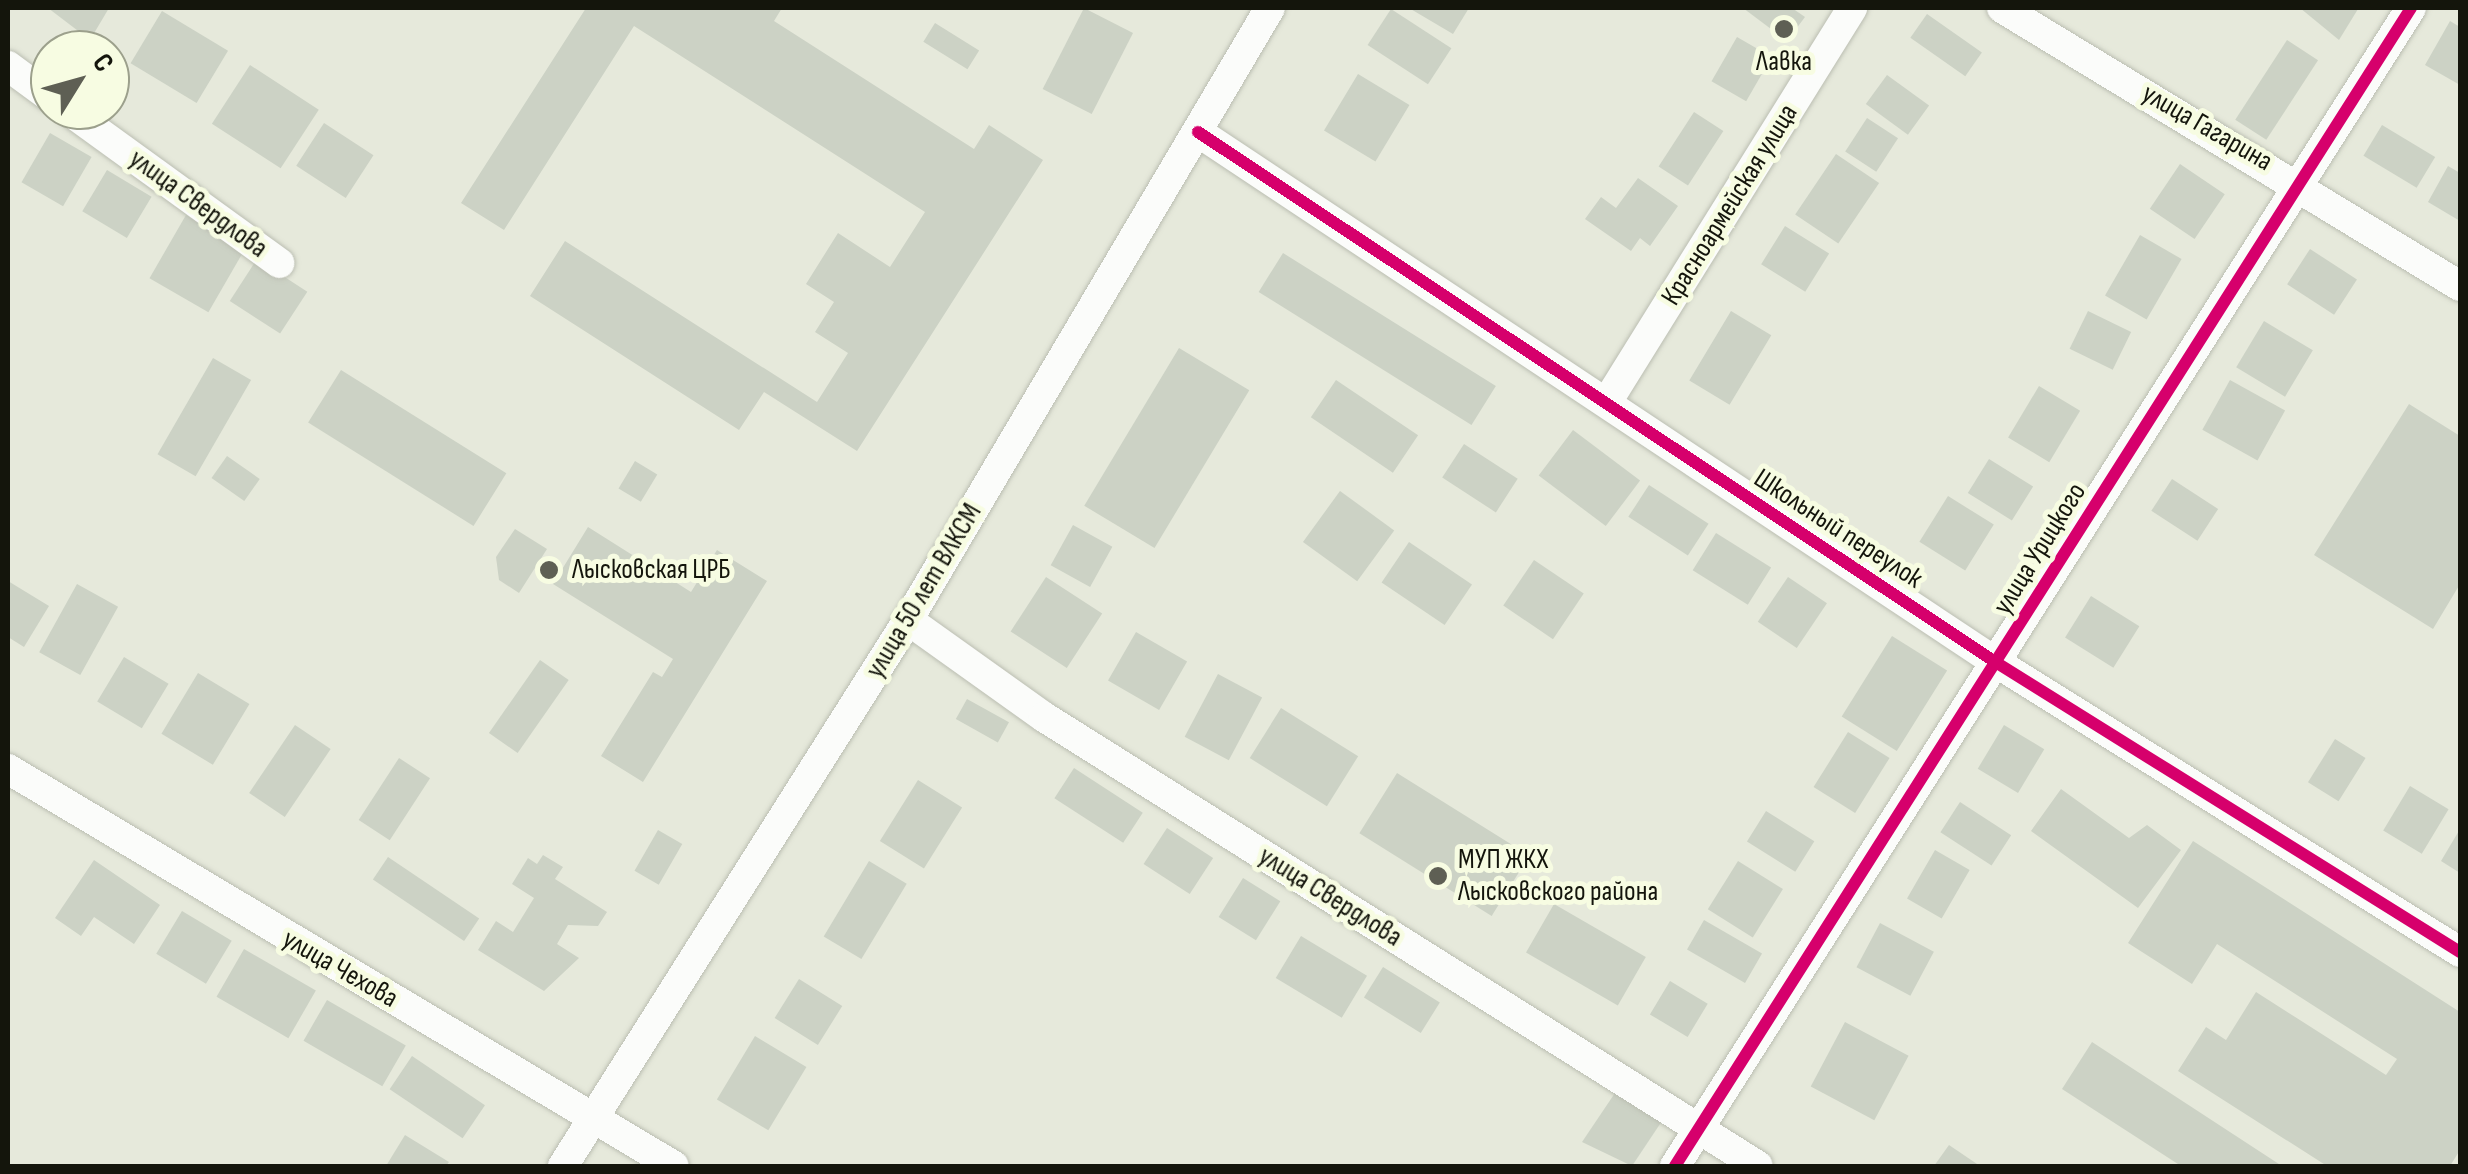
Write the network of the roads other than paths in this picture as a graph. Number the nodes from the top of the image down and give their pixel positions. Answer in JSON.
{"nodes":[{"id":1,"x":1270,"y":8,"type":"edge"},
{"id":2,"x":1852,"y":8,"type":"edge"},
{"id":3,"x":2002,"y":8,"type":"edge"},
{"id":4,"x":2411,"y":8,"type":"edge"},
{"id":5,"x":8,"y":66,"type":"edge"},
{"id":6,"x":30,"y":82,"type":"edge"},
{"id":7,"x":96,"y":130,"type":"edge"},
{"id":8,"x":1198,"y":132,"type":"junction"},
{"id":9,"x":2300,"y":183,"type":"junction"},
{"id":10,"x":279,"y":263,"type":"dead end"},
{"id":11,"x":2460,"y":286,"type":"edge"},
{"id":12,"x":1607,"y":402,"type":"junction"},
{"id":13,"x":908,"y":620,"type":"junction"},
{"id":14,"x":1998,"y":663,"type":"junction"},
{"id":15,"x":8,"y":769,"type":"edge"},
{"id":16,"x":2460,"y":952,"type":"edge"},
{"id":17,"x":593,"y":1118,"type":"junction"},
{"id":18,"x":1699,"y":1129,"type":"junction"},
{"id":19,"x":563,"y":1166,"type":"edge"},
{"id":20,"x":674,"y":1166,"type":"edge"},
{"id":21,"x":1676,"y":1166,"type":"edge"},
{"id":22,"x":1758,"y":1166,"type":"edge"}],
"edges":[{"from":1,"to":8,"type":"street","name":"улица 50 лет ВЛКСМ"},
{"from":2,"to":12,"type":"street","name":"Красноармейская улица"},
{"from":3,"to":9,"type":"street","name":"улица Гагарина"},
{"from":4,"to":9,"type":"street","name":"улица Урицкого"},
{"from":5,"to":6,"type":"street"},
{"from":7,"to":10,"type":"street","name":"улица Свердлова"},
{"from":8,"to":12,"type":"street","name":"Школьный переулок"},
{"from":8,"to":13,"type":"street","name":"улица 50 лет ВЛКСМ"},
{"from":9,"to":11,"type":"street","name":"улица Гагарина"},
{"from":9,"to":14,"type":"street","name":"улица Урицкого"},
{"from":12,"to":14,"type":"street","name":"Школьный переулок"},
{"from":13,"to":17,"type":"street","name":"улица 50 лет ВЛКСМ"},
{"from":13,"to":18,"type":"street","name":"улица Свердлова"},
{"from":14,"to":16,"type":"street","name":"Школьный переулок"},
{"from":14,"to":18,"type":"street","name":"улица Урицкого"},
{"from":15,"to":17,"type":"street","name":"улица Чехова"},
{"from":17,"to":19,"type":"street","name":"улица 50 лет ВЛКСМ"},
{"from":17,"to":20,"type":"street","name":"улица Чехова"},
{"from":18,"to":21,"type":"street","name":"улица Урицкого"},
{"from":18,"to":22,"type":"street","name":"улица Свердлова"}]}
